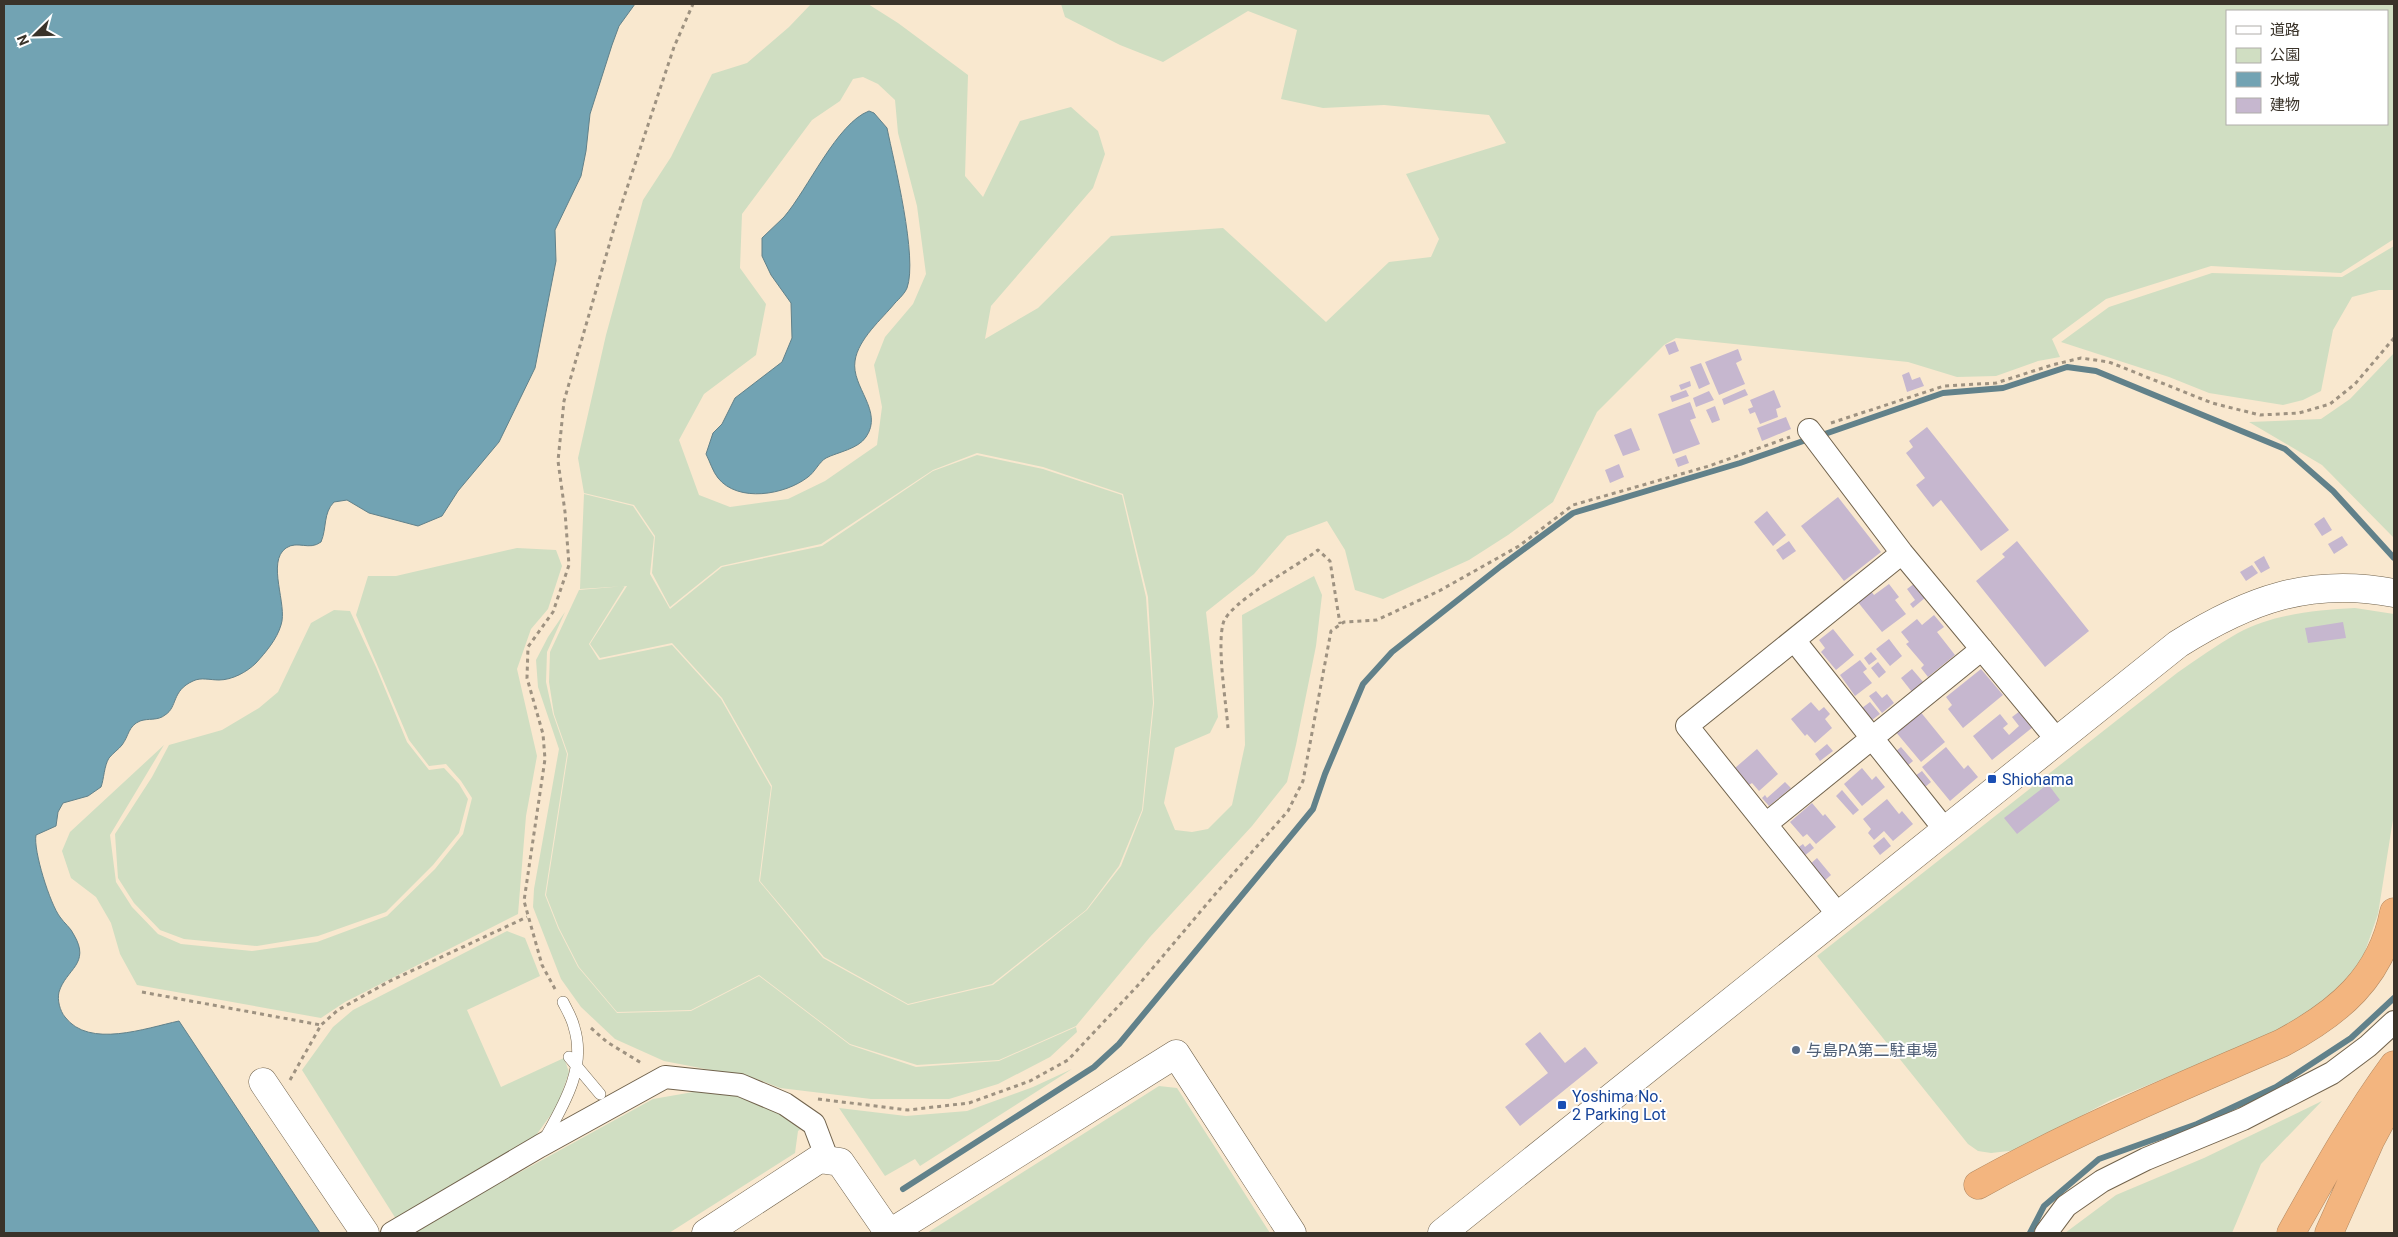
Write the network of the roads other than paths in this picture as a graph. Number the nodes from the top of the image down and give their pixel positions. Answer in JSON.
{"nodes":[{"id":1,"x":1812,"y":435,"type":"road end"},
{"id":2,"x":1902,"y":553,"type":"junction"},
{"id":3,"x":2394,"y":593,"type":"edge"},
{"id":4,"x":1794,"y":640,"type":"junction"},
{"id":5,"x":1982,"y":649,"type":"junction"},
{"id":6,"x":1872,"y":738,"type":"junction"},
{"id":7,"x":2058,"y":741,"type":"junction"},
{"id":8,"x":1766,"y":824,"type":"junction"},
{"id":9,"x":1946,"y":831,"type":"junction"},
{"id":10,"x":2394,"y":912,"type":"edge"},
{"id":11,"x":1840,"y":917,"type":"junction"},
{"id":12,"x":563,"y":1002,"type":"road end"},
{"id":13,"x":2394,"y":1022,"type":"edge"},
{"id":14,"x":572,"y":1061,"type":"junction"},
{"id":15,"x":2394,"y":1065,"type":"edge"},
{"id":16,"x":270,"y":1092,"type":"road end"},
{"id":17,"x":600,"y":1094,"type":"dead end"},
{"id":18,"x":2394,"y":1096,"type":"edge"},
{"id":19,"x":540,"y":1146,"type":"junction"},
{"id":20,"x":828,"y":1161,"type":"junction"},
{"id":21,"x":1978,"y":1185,"type":"dead end"},
{"id":22,"x":365,"y":1233,"type":"edge"},
{"id":23,"x":392,"y":1233,"type":"edge"},
{"id":24,"x":706,"y":1233,"type":"edge"},
{"id":25,"x":890,"y":1233,"type":"edge"},
{"id":26,"x":1292,"y":1233,"type":"edge"},
{"id":27,"x":1442,"y":1233,"type":"edge"},
{"id":28,"x":2046,"y":1233,"type":"edge"},
{"id":29,"x":2291,"y":1233,"type":"edge"},
{"id":30,"x":2329,"y":1233,"type":"edge"}],
"edges":[{"from":1,"to":2,"type":"street"},
{"from":2,"to":4,"type":"street"},
{"from":2,"to":5,"type":"street"},
{"from":3,"to":7,"type":"street"},
{"from":4,"to":6,"type":"street"},
{"from":4,"to":8,"type":"street"},
{"from":5,"to":6,"type":"street"},
{"from":5,"to":7,"type":"street"},
{"from":6,"to":8,"type":"street"},
{"from":6,"to":9,"type":"street"},
{"from":7,"to":9,"type":"street"},
{"from":8,"to":11,"type":"street"},
{"from":9,"to":11,"type":"street"},
{"from":10,"to":21,"type":"highway"},
{"from":11,"to":27,"type":"street"},
{"from":12,"to":14,"type":"lane"},
{"from":13,"to":28,"type":"street"},
{"from":14,"to":17,"type":"lane"},
{"from":14,"to":19,"type":"lane"},
{"from":15,"to":29,"type":"highway"},
{"from":16,"to":22,"type":"street"},
{"from":18,"to":30,"type":"highway"},
{"from":19,"to":20,"type":"street"},
{"from":19,"to":23,"type":"street"},
{"from":20,"to":24,"type":"street"},
{"from":20,"to":25,"type":"street"},
{"from":25,"to":26,"type":"street"}]}
